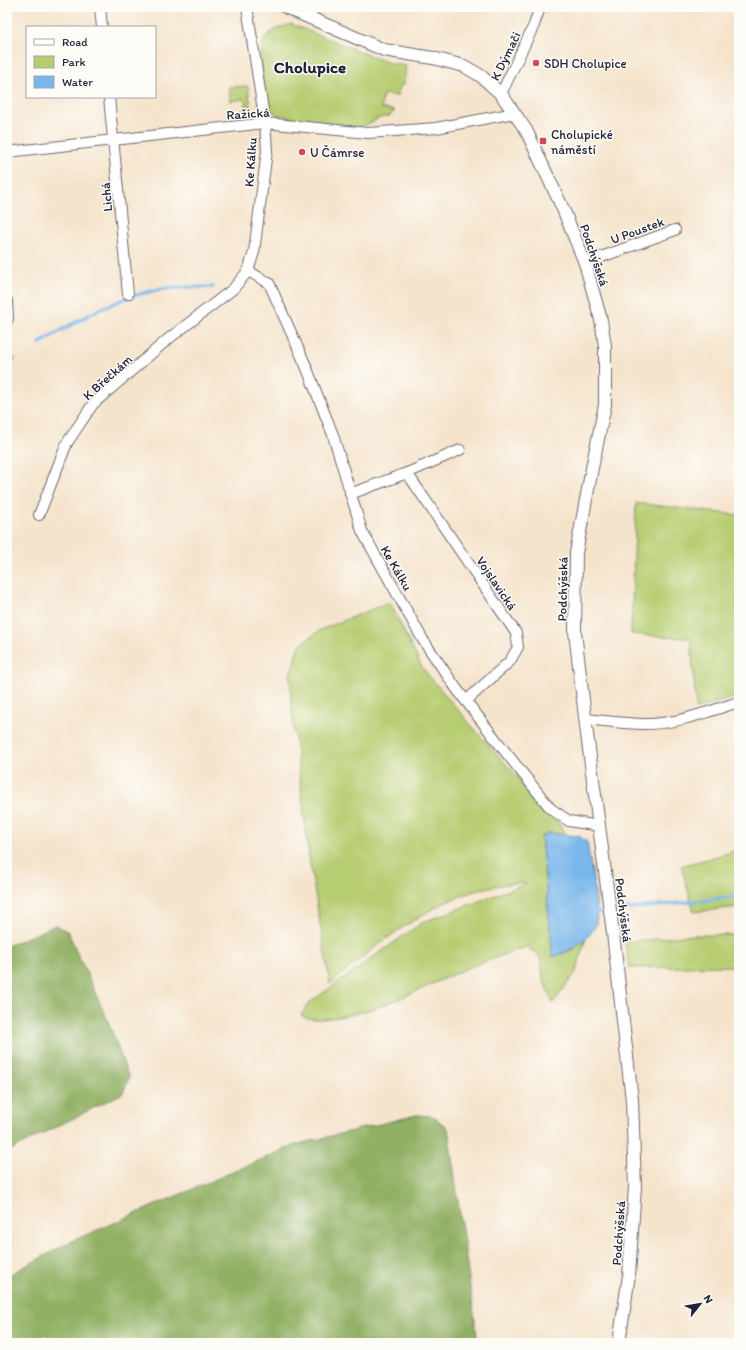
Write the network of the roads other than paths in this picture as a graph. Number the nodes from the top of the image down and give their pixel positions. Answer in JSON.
{"nodes":[{"id":1,"x":100,"y":7,"type":"edge"},
{"id":2,"x":247,"y":7,"type":"edge"},
{"id":3,"x":285,"y":7,"type":"edge"},
{"id":4,"x":540,"y":7,"type":"edge"},
{"id":5,"x":102,"y":26,"type":"edge"},
{"id":6,"x":501,"y":94,"type":"junction"},
{"id":7,"x":109,"y":98,"type":"edge"},
{"id":8,"x":515,"y":113,"type":"junction"},
{"id":9,"x":265,"y":123,"type":"junction"},
{"id":10,"x":114,"y":140,"type":"junction"},
{"id":11,"x":7,"y":152,"type":"edge"},
{"id":12,"x":675,"y":230,"type":"dead end"},
{"id":13,"x":585,"y":263,"type":"junction"},
{"id":14,"x":248,"y":271,"type":"junction"},
{"id":15,"x":233,"y":289,"type":"joint"},
{"id":16,"x":128,"y":294,"type":"dead end"},
{"id":17,"x":7,"y":301,"type":"edge"},
{"id":18,"x":8,"y":319,"type":"dead end"},
{"id":19,"x":460,"y":450,"type":"dead end"},
{"id":20,"x":407,"y":473,"type":"junction"},
{"id":21,"x":350,"y":494,"type":"junction"},
{"id":22,"x":39,"y":515,"type":"dead end"},
{"id":23,"x":466,"y":701,"type":"junction"},
{"id":24,"x":739,"y":702,"type":"edge"},
{"id":25,"x":585,"y":719,"type":"junction"},
{"id":26,"x":599,"y":826,"type":"junction"},
{"id":27,"x":619,"y":1343,"type":"edge"}],
"edges":[{"from":1,"to":5,"type":"street"},
{"from":2,"to":9,"type":"street","name":"Ke Kálku"},
{"from":3,"to":6,"type":"street","name":"Podchýšská"},
{"from":4,"to":6,"type":"street","name":"K Dýmači"},
{"from":6,"to":8,"type":"street","name":"Podchýšská"},
{"from":7,"to":10,"type":"street","name":"Lichá"},
{"from":8,"to":9,"type":"street","name":"Ražická"},
{"from":8,"to":13,"type":"street","name":"Podchýšská"},
{"from":9,"to":10,"type":"street","name":"Ražická"},
{"from":9,"to":14,"type":"street","name":"Ke Kálku"},
{"from":10,"to":11,"type":"street","name":"Ražická"},
{"from":10,"to":16,"type":"street","name":"Lichá"},
{"from":12,"to":13,"type":"street","name":"U Poustek"},
{"from":13,"to":25,"type":"street","name":"Podchýšská"},
{"from":14,"to":15,"type":"street","name":"Ke Kálku"},
{"from":14,"to":21,"type":"street","name":"Ke Kálku"},
{"from":15,"to":22,"type":"street","name":"K Břečkám"},
{"from":17,"to":18,"type":"street"},
{"from":19,"to":20,"type":"street"},
{"from":20,"to":21,"type":"street"},
{"from":20,"to":23,"type":"street","name":"Vojslavická"},
{"from":21,"to":23,"type":"street","name":"Ke Kálku"},
{"from":23,"to":26,"type":"street","name":"Ke Kálku"},
{"from":24,"to":25,"type":"street"},
{"from":25,"to":26,"type":"street","name":"Podchýšská"},
{"from":26,"to":27,"type":"street","name":"Podchýšská"}]}
